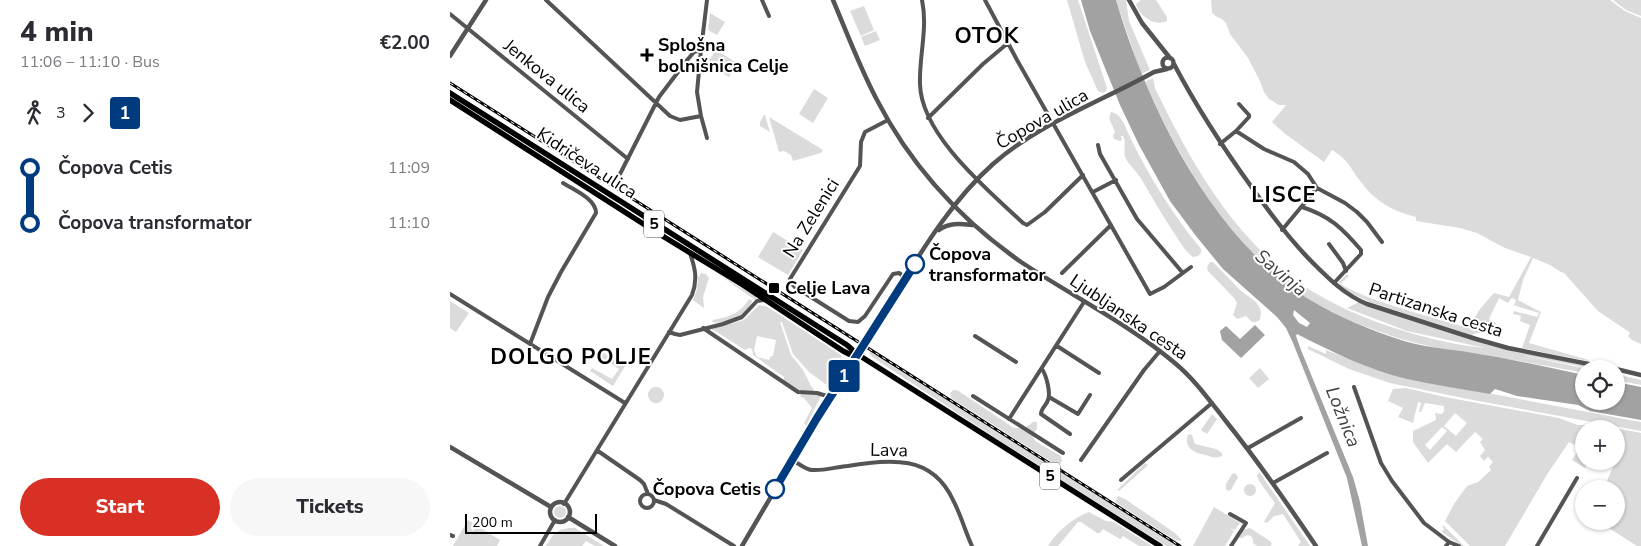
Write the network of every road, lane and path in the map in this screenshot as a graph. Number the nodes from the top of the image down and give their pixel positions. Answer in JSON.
{"nodes":[{"id":1,"x":486,"y":0,"type":"edge"},
{"id":2,"x":546,"y":0,"type":"edge"},
{"id":3,"x":707,"y":0,"type":"edge"},
{"id":4,"x":762,"y":0,"type":"edge"},
{"id":5,"x":833,"y":0,"type":"edge"},
{"id":6,"x":922,"y":0,"type":"edge"},
{"id":7,"x":985,"y":0,"type":"edge"},
{"id":8,"x":1129,"y":0,"type":"edge"},
{"id":9,"x":450,"y":14,"type":"edge"},
{"id":10,"x":769,"y":16,"type":"dead end"},
{"id":11,"x":466,"y":29,"type":"junction"},
{"id":12,"x":1008,"y":43,"type":"junction"},
{"id":13,"x":1161,"y":47,"type":"junction"},
{"id":14,"x":701,"y":50,"type":"junction"},
{"id":15,"x":450,"y":56,"type":"edge"},
{"id":16,"x":1170,"y":58,"type":"junction"},
{"id":17,"x":1163,"y":62,"type":"junction"},
{"id":18,"x":1170,"y":67,"type":"junction"},
{"id":19,"x":1152,"y":73,"type":"junction"},
{"id":20,"x":450,"y":93,"type":"edge"},
{"id":21,"x":450,"y":100,"type":"edge"},
{"id":22,"x":655,"y":102,"type":"junction"},
{"id":23,"x":1239,"y":104,"type":"dead end"},
{"id":24,"x":702,"y":116,"type":"junction"},
{"id":25,"x":928,"y":118,"type":"junction"},
{"id":26,"x":888,"y":120,"type":"junction"},
{"id":27,"x":1054,"y":124,"type":"junction"},
{"id":28,"x":1236,"y":131,"type":"junction"},
{"id":29,"x":707,"y":138,"type":"dead end"},
{"id":30,"x":1220,"y":144,"type":"junction"},
{"id":31,"x":1098,"y":145,"type":"dead end"},
{"id":32,"x":628,"y":159,"type":"junction"},
{"id":33,"x":1083,"y":175,"type":"junction"},
{"id":34,"x":619,"y":176,"type":"dead end"},
{"id":35,"x":974,"y":178,"type":"junction"},
{"id":36,"x":1116,"y":180,"type":"junction"},
{"id":37,"x":563,"y":183,"type":"dead end"},
{"id":38,"x":1317,"y":188,"type":"junction"},
{"id":39,"x":1093,"y":192,"type":"junction"},
{"id":40,"x":953,"y":206,"type":"junction"},
{"id":41,"x":1302,"y":207,"type":"junction"},
{"id":42,"x":1111,"y":225,"type":"junction"},
{"id":43,"x":974,"y":226,"type":"junction"},
{"id":44,"x":1282,"y":230,"type":"junction"},
{"id":45,"x":934,"y":234,"type":"junction"},
{"id":46,"x":1382,"y":242,"type":"dead end"},
{"id":47,"x":1329,"y":244,"type":"dead end"},
{"id":48,"x":690,"y":253,"type":"junction"},
{"id":49,"x":1191,"y":267,"type":"dead end"},
{"id":50,"x":1346,"y":270,"type":"junction"},
{"id":51,"x":1182,"y":272,"type":"junction"},
{"id":52,"x":1062,"y":273,"type":"dead end"},
{"id":53,"x":906,"y":278,"type":"junction"},
{"id":54,"x":1334,"y":284,"type":"junction"},
{"id":55,"x":450,"y":294,"type":"edge"},
{"id":56,"x":764,"y":300,"type":"junction"},
{"id":57,"x":1084,"y":302,"type":"junction"},
{"id":58,"x":705,"y":327,"type":"junction"},
{"id":59,"x":669,"y":332,"type":"junction"},
{"id":60,"x":975,"y":336,"type":"dead end"},
{"id":61,"x":530,"y":344,"type":"junction"},
{"id":62,"x":1056,"y":346,"type":"junction"},
{"id":63,"x":1160,"y":351,"type":"junction"},
{"id":64,"x":857,"y":354,"type":"junction"},
{"id":65,"x":1575,"y":361,"type":"edge"},
{"id":66,"x":1016,"y":362,"type":"dead end"},
{"id":67,"x":1042,"y":369,"type":"junction"},
{"id":68,"x":1625,"y":371,"type":"edge"},
{"id":69,"x":1099,"y":373,"type":"dead end"},
{"id":70,"x":1641,"y":375,"type":"edge"},
{"id":71,"x":1354,"y":387,"type":"dead end"},
{"id":72,"x":1090,"y":395,"type":"dead end"},
{"id":73,"x":972,"y":396,"type":"dead end"},
{"id":74,"x":830,"y":397,"type":"junction"},
{"id":75,"x":1049,"y":397,"type":"junction"},
{"id":76,"x":625,"y":403,"type":"junction"},
{"id":77,"x":1212,"y":403,"type":"junction"},
{"id":78,"x":1301,"y":418,"type":"dead end"},
{"id":79,"x":1009,"y":419,"type":"junction"},
{"id":80,"x":1070,"y":434,"type":"dead end"},
{"id":81,"x":450,"y":447,"type":"edge"},
{"id":82,"x":1248,"y":448,"type":"junction"},
{"id":83,"x":598,"y":451,"type":"junction"},
{"id":84,"x":1327,"y":453,"type":"dead end"},
{"id":85,"x":1063,"y":454,"type":"dead end"},
{"id":86,"x":792,"y":460,"type":"junction"},
{"id":87,"x":1081,"y":460,"type":"dead end"},
{"id":88,"x":1577,"y":478,"type":"dead end"},
{"id":89,"x":1121,"y":480,"type":"dead end"},
{"id":90,"x":1274,"y":483,"type":"junction"},
{"id":91,"x":648,"y":494,"type":"junction"},
{"id":92,"x":654,"y":500,"type":"junction"},
{"id":93,"x":564,"y":504,"type":"junction"},
{"id":94,"x":551,"y":507,"type":"junction"},
{"id":95,"x":1230,"y":514,"type":"dead end"},
{"id":96,"x":568,"y":517,"type":"junction"},
{"id":97,"x":555,"y":520,"type":"junction"},
{"id":98,"x":1450,"y":542,"type":"junction"},
{"id":99,"x":540,"y":546,"type":"edge"},
{"id":100,"x":615,"y":546,"type":"edge"},
{"id":101,"x":734,"y":546,"type":"edge"},
{"id":102,"x":742,"y":546,"type":"edge"},
{"id":103,"x":972,"y":546,"type":"edge"},
{"id":104,"x":1160,"y":546,"type":"edge"},
{"id":105,"x":1231,"y":546,"type":"edge"},
{"id":106,"x":1316,"y":546,"type":"edge"},
{"id":107,"x":1446,"y":546,"type":"edge"},
{"id":108,"x":1459,"y":546,"type":"edge"},
{"id":109,"x":1536,"y":546,"type":"edge"}],
"edges":[{"from":1,"to":11,"type":"street"},
{"from":2,"to":22,"type":"street"},
{"from":3,"to":14,"type":"street"},
{"from":4,"to":10,"type":"street"},
{"from":5,"to":26,"type":"street","name":"Ljubljanska cesta"},
{"from":6,"to":25,"type":"street"},
{"from":7,"to":12,"type":"street"},
{"from":8,"to":13,"type":"street"},
{"from":9,"to":11,"type":"street","name":"Jenkova ulica"},
{"from":11,"to":15,"type":"street"},
{"from":11,"to":32,"type":"street","name":"Jenkova ulica"},
{"from":12,"to":25,"type":"street"},
{"from":12,"to":27,"type":"street"},
{"from":13,"to":16,"type":"street"},
{"from":13,"to":17,"type":"street"},
{"from":14,"to":22,"type":"street"},
{"from":14,"to":24,"type":"street"},
{"from":16,"to":17,"type":"street"},
{"from":16,"to":18,"type":"street"},
{"from":17,"to":18,"type":"street"},
{"from":17,"to":19,"type":"street"},
{"from":18,"to":19,"type":"street","name":"Čopova ulica"},
{"from":18,"to":30,"type":"street","name":"Partizanska cesta"},
{"from":19,"to":27,"type":"street","name":"Čopova ulica"},
{"from":20,"to":64,"type":"main road","name":"Kidričeva ulica","number":"5"},
{"from":21,"to":48,"type":"main road","name":"Kidričeva ulica","number":"5"},
{"from":22,"to":24,"type":"street"},
{"from":22,"to":32,"type":"street"},
{"from":23,"to":28,"type":"street"},
{"from":24,"to":29,"type":"street"},
{"from":25,"to":35,"type":"street"},
{"from":26,"to":40,"type":"street","name":"Ljubljanska cesta"},
{"from":26,"to":53,"type":"street","name":"Na Zelenici"},
{"from":27,"to":33,"type":"street"},
{"from":27,"to":35,"type":"street","name":"Čopova ulica"},
{"from":28,"to":30,"type":"street"},
{"from":28,"to":38,"type":"street"},
{"from":30,"to":44,"type":"street","name":"Partizanska cesta"},
{"from":31,"to":36,"type":"street"},
{"from":32,"to":34,"type":"street"},
{"from":33,"to":35,"type":"street"},
{"from":33,"to":39,"type":"street"},
{"from":35,"to":40,"type":"street","name":"Čopova ulica"},
{"from":36,"to":39,"type":"street"},
{"from":36,"to":51,"type":"street"},
{"from":37,"to":61,"type":"street"},
{"from":38,"to":41,"type":"street"},
{"from":38,"to":46,"type":"street"},
{"from":39,"to":42,"type":"street"},
{"from":40,"to":43,"type":"street","name":"Ljubljanska cesta"},
{"from":40,"to":45,"type":"street","name":"Čopova ulica"},
{"from":41,"to":44,"type":"street"},
{"from":41,"to":50,"type":"street"},
{"from":42,"to":51,"type":"street"},
{"from":42,"to":52,"type":"street"},
{"from":43,"to":45,"type":"street"},
{"from":43,"to":57,"type":"street","name":"Ljubljanska cesta"},
{"from":44,"to":54,"type":"street","name":"Partizanska cesta"},
{"from":45,"to":53,"type":"street","name":"Čopova ulica"},
{"from":47,"to":50,"type":"street"},
{"from":48,"to":56,"type":"main road","name":"Kidričeva ulica","number":"5"},
{"from":48,"to":59,"type":"street"},
{"from":49,"to":51,"type":"street"},
{"from":50,"to":54,"type":"street"},
{"from":53,"to":64,"type":"street","name":"Čopova ulica"},
{"from":54,"to":65,"type":"street","name":"Partizanska cesta"},
{"from":55,"to":61,"type":"street"},
{"from":56,"to":58,"type":"street"},
{"from":56,"to":64,"type":"main road","name":"Kidričeva ulica","number":"5"},
{"from":57,"to":62,"type":"street"},
{"from":57,"to":63,"type":"street","name":"Ljubljanska cesta"},
{"from":58,"to":59,"type":"street"},
{"from":58,"to":74,"type":"street"},
{"from":59,"to":76,"type":"street"},
{"from":60,"to":66,"type":"street"},
{"from":61,"to":76,"type":"street"},
{"from":62,"to":67,"type":"street"},
{"from":62,"to":69,"type":"street"},
{"from":63,"to":77,"type":"street","name":"Ljubljanska cesta"},
{"from":63,"to":87,"type":"street"},
{"from":64,"to":74,"type":"street","name":"Čopova ulica"},
{"from":64,"to":104,"type":"main road","number":"5"},
{"from":67,"to":75,"type":"street"},
{"from":67,"to":79,"type":"street"},
{"from":68,"to":70,"type":"street","name":"Partizanska cesta"},
{"from":71,"to":98,"type":"street"},
{"from":72,"to":75,"type":"street"},
{"from":73,"to":79,"type":"street"},
{"from":74,"to":86,"type":"street","name":"Čopova ulica"},
{"from":75,"to":80,"type":"street"},
{"from":76,"to":83,"type":"street"},
{"from":77,"to":82,"type":"street","name":"Ljubljanska cesta"},
{"from":77,"to":89,"type":"street"},
{"from":78,"to":82,"type":"street"},
{"from":79,"to":85,"type":"street"},
{"from":81,"to":94,"type":"street"},
{"from":82,"to":90,"type":"street","name":"Ljubljanska cesta"},
{"from":83,"to":91,"type":"street"},
{"from":83,"to":93,"type":"street"},
{"from":84,"to":90,"type":"street"},
{"from":86,"to":102,"type":"street","name":"Čopova ulica"},
{"from":86,"to":103,"type":"street","name":"Lava"},
{"from":88,"to":109,"type":"street"},
{"from":90,"to":106,"type":"street","name":"Ljubljanska cesta"},
{"from":91,"to":92,"type":"street"},
{"from":91,"to":92,"type":"street"},
{"from":92,"to":101,"type":"street"},
{"from":93,"to":94,"type":"street"},
{"from":93,"to":96,"type":"street"},
{"from":94,"to":97,"type":"street"},
{"from":95,"to":105,"type":"street"},
{"from":96,"to":97,"type":"street"},
{"from":96,"to":100,"type":"street"},
{"from":97,"to":99,"type":"street"},
{"from":98,"to":107,"type":"street"},
{"from":98,"to":108,"type":"street"}]}
